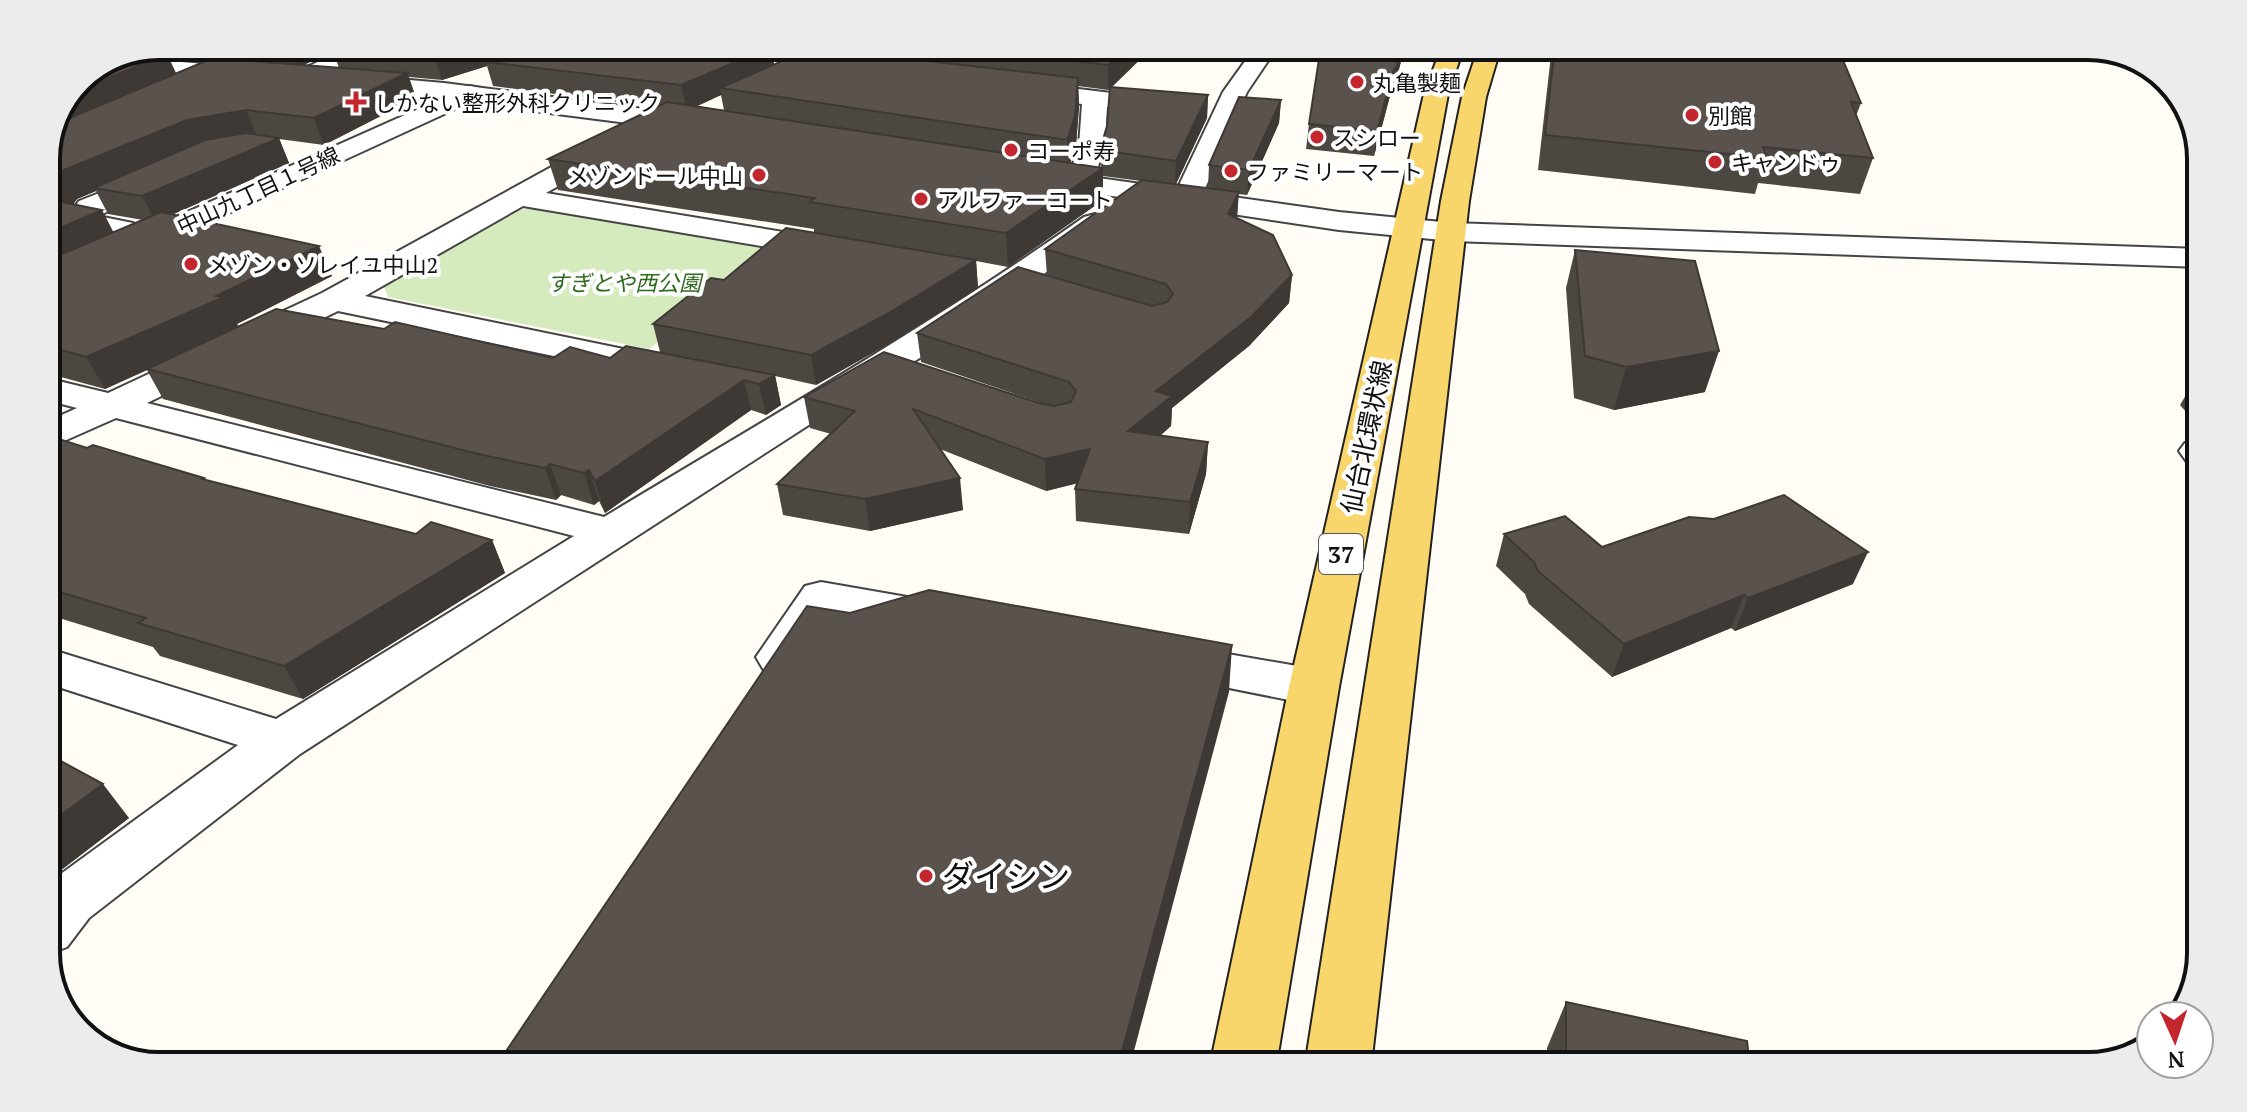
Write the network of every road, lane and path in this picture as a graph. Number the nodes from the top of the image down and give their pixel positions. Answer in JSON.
{"nodes":[{"id":1,"x":340,"y":60,"type":"edge"},
{"id":2,"x":787,"y":60,"type":"edge"},
{"id":3,"x":838,"y":60,"type":"edge"},
{"id":4,"x":1257,"y":60,"type":"edge"},
{"id":5,"x":1448,"y":60,"type":"edge"},
{"id":6,"x":1486,"y":60,"type":"edge"},
{"id":7,"x":817,"y":63,"type":"junction"},
{"id":8,"x":130,"y":65,"type":"edge"},
{"id":9,"x":220,"y":72,"type":"junction"},
{"id":10,"x":496,"y":74,"type":"edge"},
{"id":11,"x":300,"y":79,"type":"junction"},
{"id":12,"x":774,"y":83,"type":"edge"},
{"id":13,"x":997,"y":86,"type":"edge"},
{"id":14,"x":174,"y":92,"type":"edge"},
{"id":15,"x":457,"y":92,"type":"junction"},
{"id":16,"x":1095,"y":98,"type":"junction"},
{"id":17,"x":1128,"y":102,"type":"edge"},
{"id":18,"x":719,"y":118,"type":"edge"},
{"id":19,"x":675,"y":120,"type":"junction"},
{"id":20,"x":287,"y":151,"type":"dead end"},
{"id":21,"x":332,"y":157,"type":"junction"},
{"id":22,"x":183,"y":167,"type":"edge"},
{"id":23,"x":1017,"y":174,"type":"edge"},
{"id":24,"x":1080,"y":184,"type":"junction"},
{"id":25,"x":1136,"y":193,"type":"junction"},
{"id":26,"x":519,"y":197,"type":"junction"},
{"id":27,"x":1186,"y":200,"type":"junction"},
{"id":28,"x":1408,"y":228,"type":"junction"},
{"id":29,"x":1452,"y":232,"type":"junction"},
{"id":30,"x":160,"y":235,"type":"junction"},
{"id":31,"x":861,"y":254,"type":"edge"},
{"id":32,"x":2187,"y":258,"type":"edge"},
{"id":33,"x":970,"y":273,"type":"edge"},
{"id":34,"x":60,"y":281,"type":"edge"},
{"id":35,"x":1031,"y":285,"type":"junction"},
{"id":36,"x":334,"y":300,"type":"junction"},
{"id":37,"x":888,"y":366,"type":"junction"},
{"id":38,"x":700,"y":375,"type":"edge"},
{"id":39,"x":930,"y":380,"type":"edge"},
{"id":40,"x":776,"y":391,"type":"edge"},
{"id":41,"x":60,"y":392,"type":"edge"},
{"id":42,"x":822,"y":400,"type":"junction"},
{"id":43,"x":113,"y":405,"type":"junction"},
{"id":44,"x":60,"y":430,"type":"edge"},
{"id":45,"x":610,"y":532,"type":"junction"},
{"id":46,"x":976,"y":625,"type":"edge"},
{"id":47,"x":1130,"y":654,"type":"edge"},
{"id":48,"x":60,"y":669,"type":"edge"},
{"id":49,"x":1314,"y":687,"type":"junction"},
{"id":50,"x":750,"y":701,"type":"edge"},
{"id":51,"x":282,"y":740,"type":"junction"},
{"id":52,"x":60,"y":906,"type":"edge"},
{"id":53,"x":1246,"y":1052,"type":"edge"},
{"id":54,"x":1340,"y":1052,"type":"edge"}],
"edges":[{"from":1,"to":11,"type":"street"},
{"from":2,"to":7,"type":"street"},
{"from":3,"to":7,"type":"street"},
{"from":4,"to":27,"type":"street"},
{"from":5,"to":28,"type":"main road","name":"仙台北環状線","number":"37"},
{"from":6,"to":29,"type":"main road","name":"仙台北環状線"},
{"from":7,"to":12,"type":"street"},
{"from":8,"to":9,"type":"street"},
{"from":9,"to":11,"type":"street"},
{"from":9,"to":14,"type":"street"},
{"from":10,"to":15,"type":"street"},
{"from":11,"to":15,"type":"street"},
{"from":13,"to":16,"type":"street"},
{"from":15,"to":19,"type":"street"},
{"from":15,"to":21,"type":"street","name":"中山九丁目１号線"},
{"from":16,"to":17,"type":"street"},
{"from":16,"to":24,"type":"street"},
{"from":18,"to":19,"type":"street"},
{"from":19,"to":26,"type":"street"},
{"from":20,"to":21,"type":"street"},
{"from":21,"to":30,"type":"street","name":"中山九丁目１号線"},
{"from":22,"to":30,"type":"street"},
{"from":23,"to":24,"type":"street"},
{"from":24,"to":25,"type":"street"},
{"from":25,"to":27,"type":"street"},
{"from":25,"to":35,"type":"street"},
{"from":26,"to":31,"type":"street"},
{"from":26,"to":36,"type":"street"},
{"from":27,"to":28,"type":"street"},
{"from":28,"to":29,"type":"street"},
{"from":28,"to":49,"type":"main road","name":"仙台北環状線","number":"37"},
{"from":29,"to":32,"type":"street"},
{"from":29,"to":54,"type":"main road","name":"仙台北環状線"},
{"from":30,"to":34,"type":"street","name":"中山九丁目１号線"},
{"from":33,"to":35,"type":"street"},
{"from":35,"to":37,"type":"street"},
{"from":36,"to":38,"type":"street"},
{"from":36,"to":43,"type":"street"},
{"from":37,"to":39,"type":"street"},
{"from":37,"to":42,"type":"street"},
{"from":40,"to":42,"type":"street"},
{"from":41,"to":43,"type":"street"},
{"from":42,"to":45,"type":"street"},
{"from":43,"to":44,"type":"street"},
{"from":43,"to":45,"type":"street"},
{"from":45,"to":51,"type":"street"},
{"from":46,"to":50,"type":"street"},
{"from":47,"to":49,"type":"street"},
{"from":48,"to":51,"type":"street"},
{"from":49,"to":53,"type":"main road","name":"仙台北環状線","number":"37"},
{"from":51,"to":52,"type":"street"}]}
